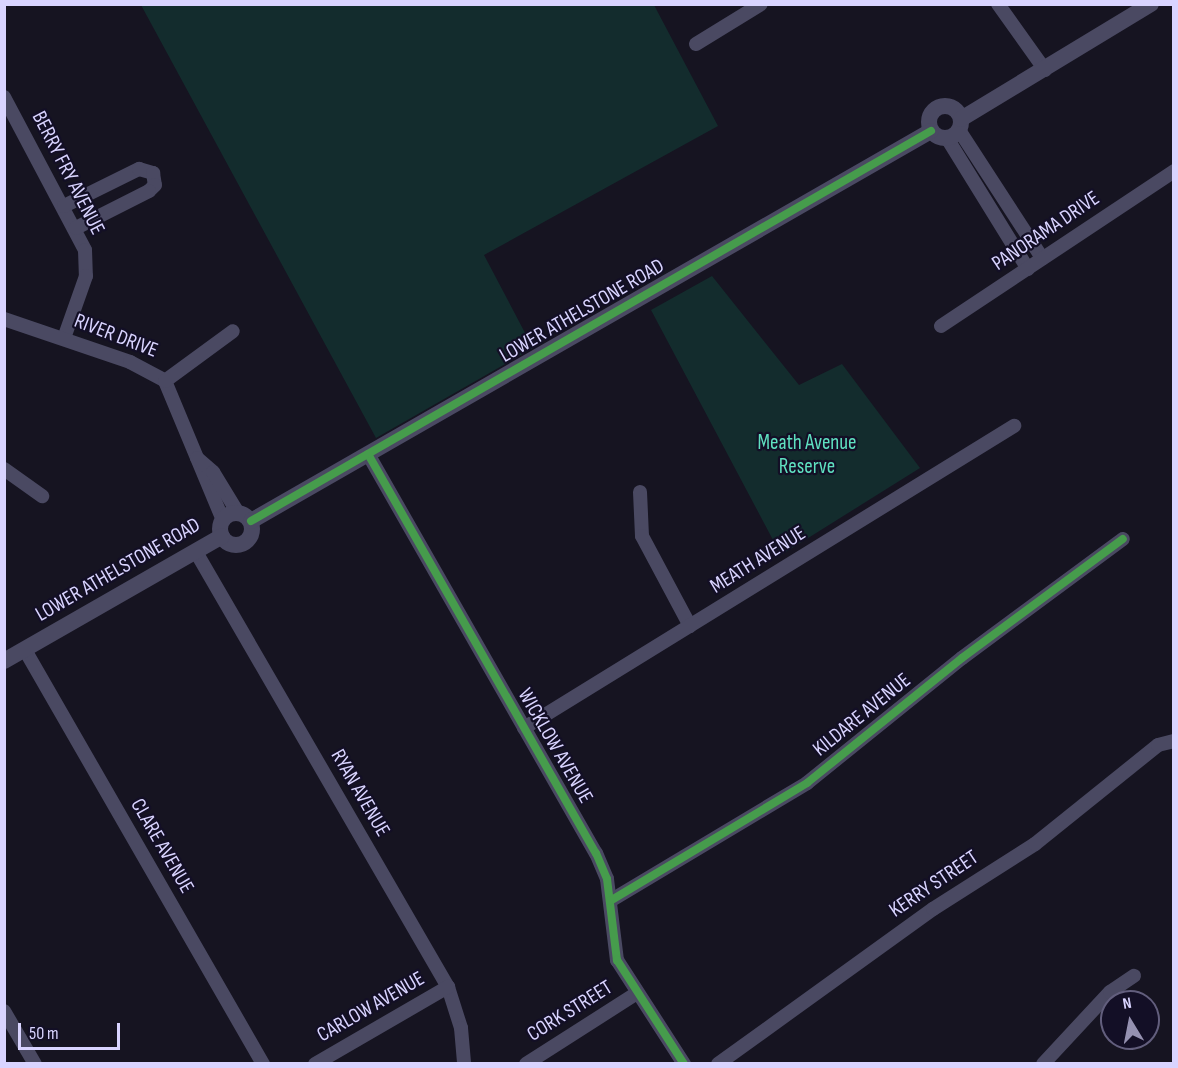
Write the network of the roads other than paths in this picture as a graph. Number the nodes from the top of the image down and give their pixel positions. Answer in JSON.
{"nodes":[{"id":1,"x":761,"y":4,"type":"edge"},
{"id":2,"x":998,"y":4,"type":"edge"},
{"id":3,"x":1151,"y":4,"type":"edge"},
{"id":4,"x":696,"y":44,"type":"dead end"},
{"id":5,"x":1045,"y":70,"type":"junction"},
{"id":6,"x":6,"y":104,"type":"edge"},
{"id":7,"x":956,"y":129,"type":"junction"},
{"id":8,"x":932,"y":131,"type":"junction"},
{"id":9,"x":1173,"y":171,"type":"edge"},
{"id":10,"x":64,"y":206,"type":"junction"},
{"id":11,"x":76,"y":228,"type":"junction"},
{"id":12,"x":1042,"y":258,"type":"junction"},
{"id":13,"x":1028,"y":269,"type":"junction"},
{"id":14,"x":4,"y":319,"type":"edge"},
{"id":15,"x":941,"y":326,"type":"dead end"},
{"id":16,"x":232,"y":331,"type":"dead end"},
{"id":17,"x":64,"y":338,"type":"junction"},
{"id":18,"x":165,"y":381,"type":"junction"},
{"id":19,"x":1014,"y":426,"type":"dead end"},
{"id":20,"x":368,"y":454,"type":"junction"},
{"id":21,"x":197,"y":458,"type":"junction"},
{"id":22,"x":4,"y":469,"type":"edge"},
{"id":23,"x":640,"y":492,"type":"dead end"},
{"id":24,"x":42,"y":496,"type":"dead end"},
{"id":25,"x":244,"y":517,"type":"junction"},
{"id":26,"x":222,"y":528,"type":"junction"},
{"id":27,"x":1122,"y":539,"type":"dead end"},
{"id":28,"x":196,"y":552,"type":"junction"},
{"id":29,"x":690,"y":626,"type":"junction"},
{"id":30,"x":25,"y":650,"type":"junction"},
{"id":31,"x":4,"y":661,"type":"edge"},
{"id":32,"x":524,"y":728,"type":"junction"},
{"id":33,"x":1173,"y":741,"type":"edge"},
{"id":34,"x":610,"y":901,"type":"junction"},
{"id":35,"x":1134,"y":976,"type":"dead end"},
{"id":36,"x":448,"y":987,"type":"junction"},
{"id":37,"x":637,"y":993,"type":"junction"},
{"id":38,"x":4,"y":1011,"type":"edge"},
{"id":39,"x":34,"y":1064,"type":"edge"},
{"id":40,"x":263,"y":1064,"type":"edge"},
{"id":41,"x":315,"y":1064,"type":"edge"},
{"id":42,"x":464,"y":1064,"type":"edge"},
{"id":43,"x":526,"y":1064,"type":"edge"},
{"id":44,"x":684,"y":1064,"type":"edge"},
{"id":45,"x":717,"y":1064,"type":"edge"},
{"id":46,"x":1043,"y":1064,"type":"edge"}],
"edges":[{"from":1,"to":4,"type":"street"},
{"from":2,"to":5,"type":"street"},
{"from":3,"to":5,"type":"street"},
{"from":5,"to":7,"type":"street"},
{"from":6,"to":10,"type":"street","name":"BERRY FRY AVENUE"},
{"from":7,"to":8,"type":"street"},
{"from":7,"to":8,"type":"street"},
{"from":7,"to":12,"type":"street"},
{"from":7,"to":13,"type":"street"},
{"from":8,"to":20,"type":"street","name":"LOWER ATHELSTONE ROAD"},
{"from":9,"to":12,"type":"street","name":"PANORAMA DRIVE"},
{"from":10,"to":11,"type":"street","name":"BERRY FRY AVENUE"},
{"from":10,"to":11,"type":"street"},
{"from":11,"to":17,"type":"street","name":"BERRY FRY AVENUE"},
{"from":12,"to":13,"type":"street","name":"PANORAMA DRIVE"},
{"from":13,"to":15,"type":"street","name":"PANORAMA DRIVE"},
{"from":14,"to":17,"type":"street","name":"RIVER DRIVE"},
{"from":16,"to":18,"type":"street"},
{"from":17,"to":18,"type":"street","name":"RIVER DRIVE"},
{"from":18,"to":21,"type":"street","name":"RIVER DRIVE"},
{"from":19,"to":29,"type":"street","name":"MEATH AVENUE"},
{"from":20,"to":25,"type":"street","name":"LOWER ATHELSTONE ROAD"},
{"from":20,"to":32,"type":"street","name":"WICKLOW AVENUE"},
{"from":21,"to":25,"type":"street","name":"RIVER DRIVE"},
{"from":21,"to":26,"type":"street","name":"RIVER DRIVE"},
{"from":22,"to":24,"type":"street"},
{"from":23,"to":29,"type":"street"},
{"from":25,"to":26,"type":"street","name":"LOWER ATHELSTONE ROAD"},
{"from":25,"to":26,"type":"street"},
{"from":26,"to":28,"type":"street","name":"LOWER ATHELSTONE ROAD"},
{"from":27,"to":34,"type":"street","name":"KILDARE AVENUE"},
{"from":28,"to":30,"type":"street","name":"LOWER ATHELSTONE ROAD"},
{"from":28,"to":36,"type":"street","name":"RYAN AVENUE"},
{"from":29,"to":32,"type":"street","name":"MEATH AVENUE"},
{"from":30,"to":31,"type":"street","name":"LOWER ATHELSTONE ROAD"},
{"from":30,"to":40,"type":"street","name":"CLARE AVENUE"},
{"from":32,"to":34,"type":"street","name":"WICKLOW AVENUE"},
{"from":33,"to":45,"type":"street","name":"KERRY STREET"},
{"from":34,"to":37,"type":"street","name":"WICKLOW AVENUE"},
{"from":35,"to":46,"type":"street"},
{"from":36,"to":41,"type":"street","name":"CARLOW AVENUE"},
{"from":36,"to":42,"type":"street","name":"RYAN AVENUE"},
{"from":37,"to":43,"type":"street","name":"CORK STREET"},
{"from":37,"to":44,"type":"street","name":"WICKLOW AVENUE"},
{"from":38,"to":39,"type":"street"}]}
